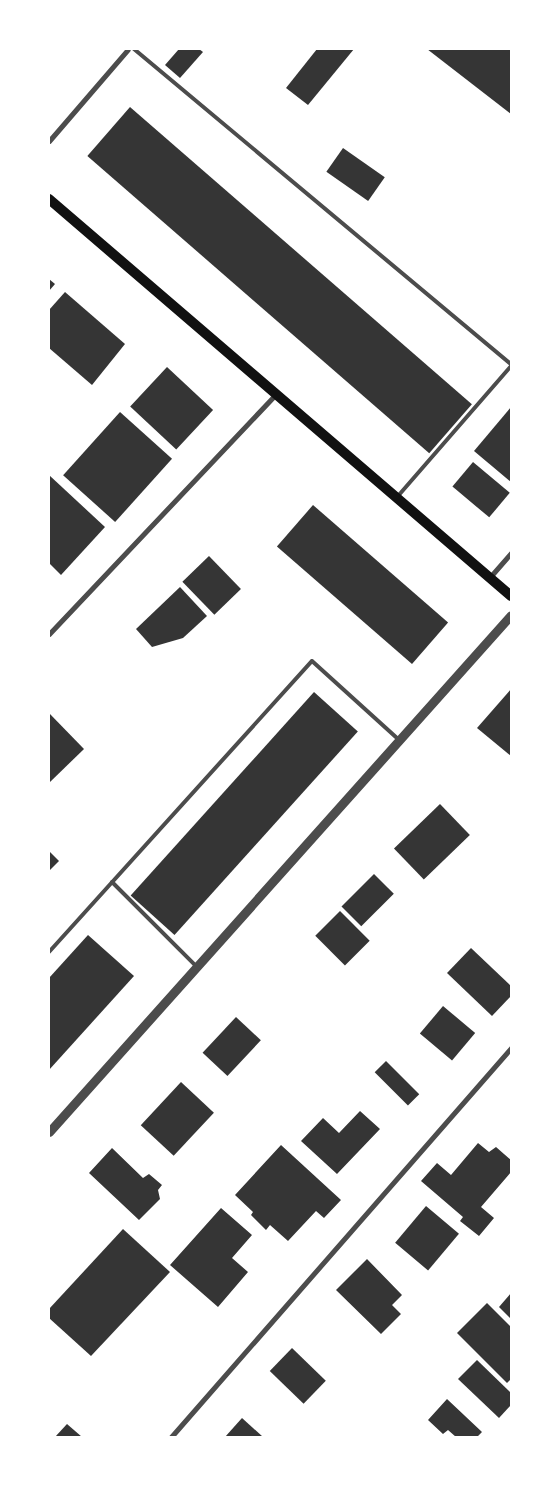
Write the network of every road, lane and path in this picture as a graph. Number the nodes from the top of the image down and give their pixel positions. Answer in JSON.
{"nodes":[{"id":1,"x":128,"y":49,"type":"edge"},
{"id":2,"x":134,"y":49,"type":"edge"},
{"id":3,"x":49,"y":141,"type":"edge"},
{"id":4,"x":49,"y":199,"type":"edge"},
{"id":5,"x":511,"y":365,"type":"edge"},
{"id":6,"x":276,"y":394,"type":"junction"},
{"id":7,"x":397,"y":497,"type":"junction"},
{"id":8,"x":511,"y":553,"type":"edge"},
{"id":9,"x":490,"y":577,"type":"junction"},
{"id":10,"x":511,"y":596,"type":"edge"},
{"id":11,"x":511,"y":615,"type":"edge"},
{"id":12,"x":49,"y":634,"type":"edge"},
{"id":13,"x":399,"y":740,"type":"junction"},
{"id":14,"x":112,"y":882,"type":"junction"},
{"id":15,"x":49,"y":952,"type":"edge"},
{"id":16,"x":197,"y":967,"type":"junction"},
{"id":17,"x":511,"y":1048,"type":"edge"},
{"id":18,"x":49,"y":1132,"type":"edge"},
{"id":19,"x":171,"y":1437,"type":"edge"}],
"edges":[{"from":1,"to":3,"type":"street"},
{"from":2,"to":5,"type":"lane"},
{"from":4,"to":6,"type":"main road"},
{"from":5,"to":7,"type":"lane"},
{"from":6,"to":7,"type":"main road"},
{"from":6,"to":12,"type":"street"},
{"from":7,"to":9,"type":"main road"},
{"from":8,"to":9,"type":"street"},
{"from":9,"to":10,"type":"main road"},
{"from":11,"to":13,"type":"street"},
{"from":13,"to":14,"type":"lane"},
{"from":13,"to":16,"type":"street"},
{"from":14,"to":15,"type":"lane"},
{"from":14,"to":16,"type":"lane"},
{"from":16,"to":18,"type":"street"},
{"from":17,"to":19,"type":"street"}]}
